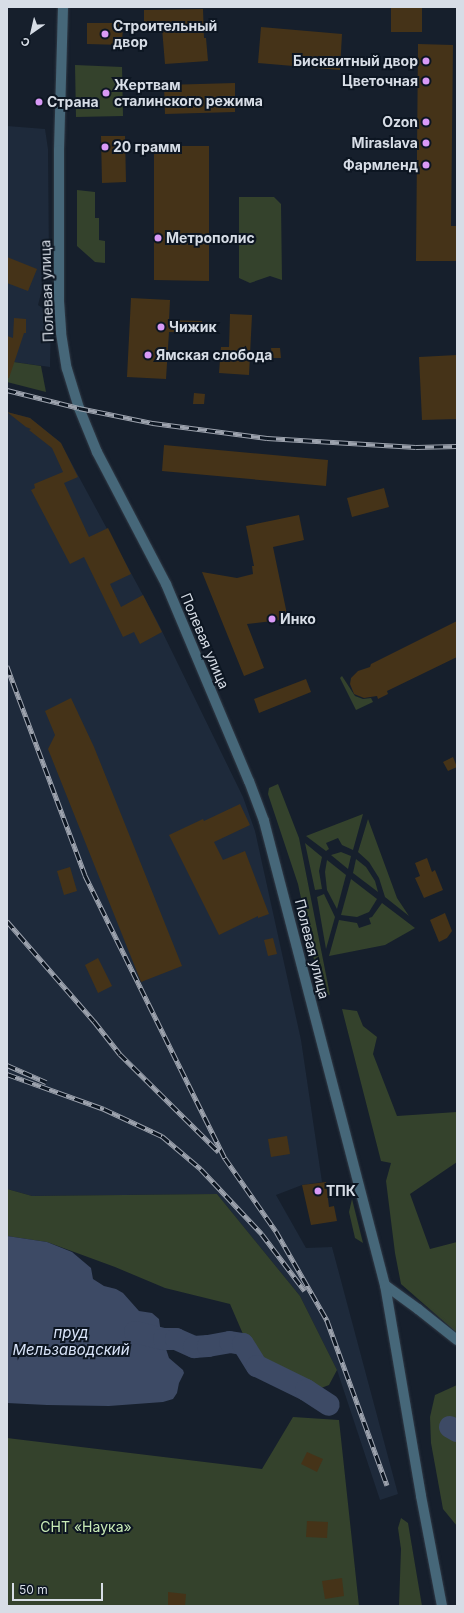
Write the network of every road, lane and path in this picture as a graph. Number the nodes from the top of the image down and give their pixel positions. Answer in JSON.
{"nodes":[{"id":1,"x":63,"y":7,"type":"edge"},
{"id":2,"x":385,"y":1285,"type":"junction"},
{"id":3,"x":457,"y":1340,"type":"edge"},
{"id":4,"x":442,"y":1606,"type":"edge"}],
"edges":[{"from":1,"to":2,"type":"street","name":"Полевая улица"},
{"from":2,"to":3,"type":"street"},
{"from":2,"to":4,"type":"street","name":"Полевая улица"}]}
